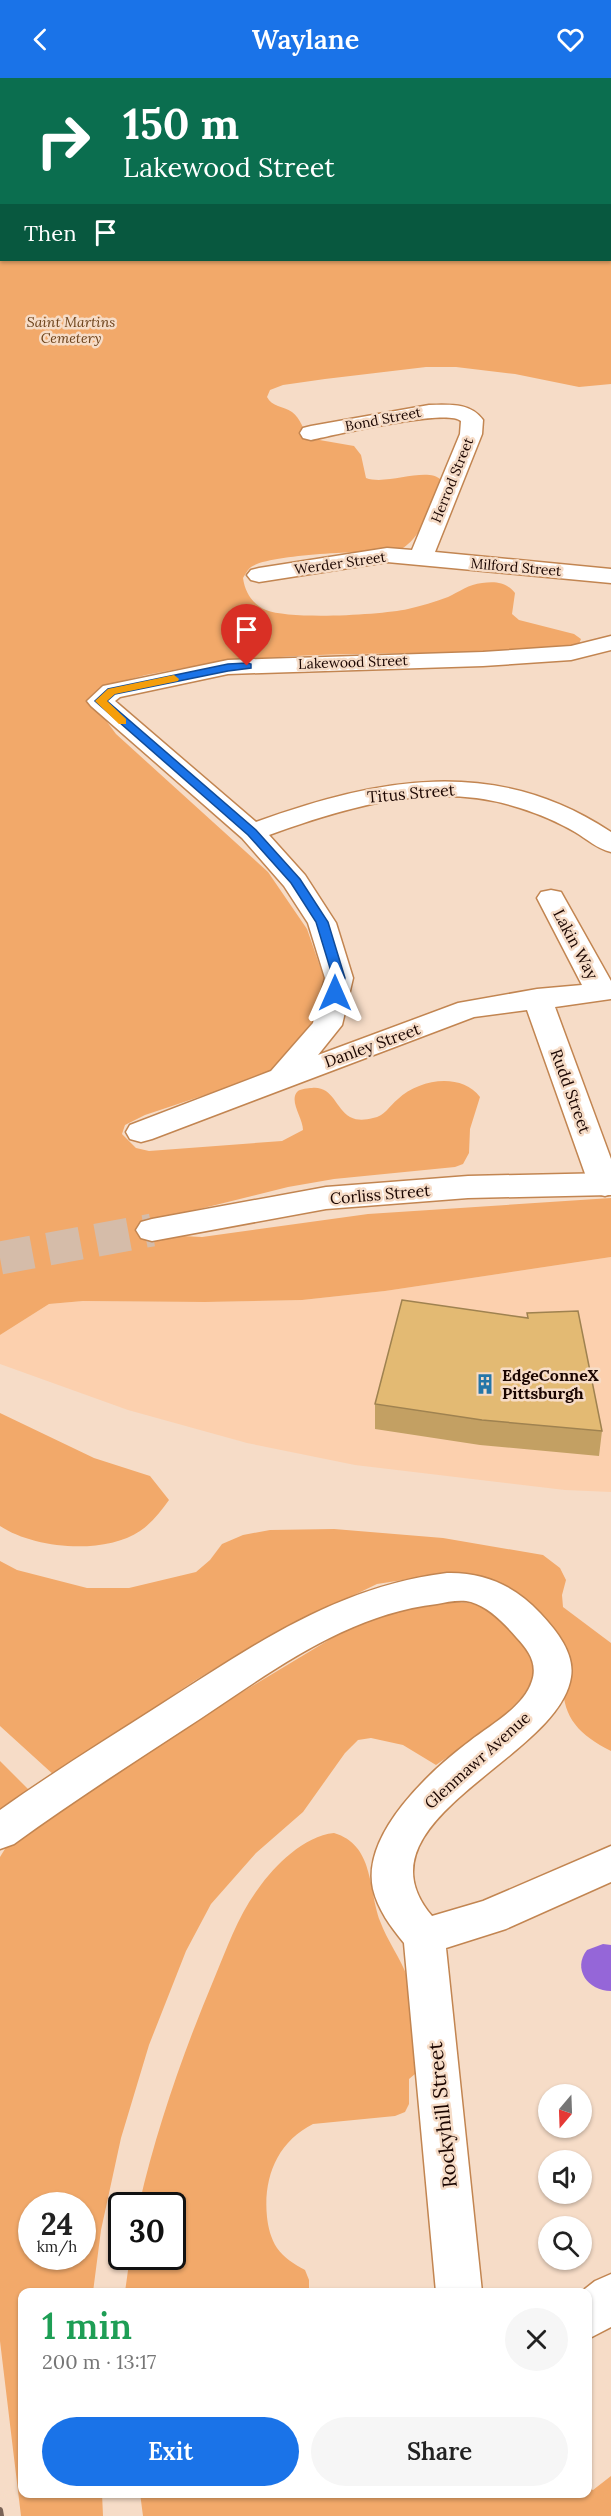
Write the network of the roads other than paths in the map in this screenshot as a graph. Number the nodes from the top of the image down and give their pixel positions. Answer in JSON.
{"nodes":[{"id":1,"x":456,"y":411,"type":"joint"},
{"id":2,"x":311,"y":433,"type":"dead end"},
{"id":3,"x":421,"y":558,"type":"junction"},
{"id":4,"x":259,"y":575,"type":"dead end"},
{"id":5,"x":611,"y":576,"type":"edge"},
{"id":6,"x":611,"y":643,"type":"edge"},
{"id":7,"x":252,"y":832,"type":"junction"},
{"id":8,"x":611,"y":844,"type":"edge"},
{"id":9,"x":551,"y":898,"type":"dead end"},
{"id":10,"x":606,"y":990,"type":"edge"},
{"id":11,"x":537,"y":998,"type":"junction"},
{"id":12,"x":282,"y":1078,"type":"junction"},
{"id":13,"x":141,"y":1132,"type":"dead end"},
{"id":14,"x":608,"y":1184,"type":"edge"},
{"id":15,"x":152,"y":1230,"type":"tunnel mouth"},
{"id":16,"x":0,"y":1832,"type":"edge"},
{"id":17,"x":611,"y":1863,"type":"edge"},
{"id":18,"x":424,"y":1938,"type":"junction"},
{"id":19,"x":459,"y":2288,"type":"edge"},
{"id":20,"x":611,"y":2297,"type":"edge"},
{"id":21,"x":592,"y":2313,"type":"edge"}],
"edges":[{"from":1,"to":2,"type":"street","name":"Bond Street"},
{"from":1,"to":3,"type":"street","name":"Herrod Street"},
{"from":3,"to":4,"type":"street","name":"Werder Street"},
{"from":3,"to":5,"type":"street","name":"Milford Street"},
{"from":6,"to":7,"type":"street","name":"Lakewood Street"},
{"from":7,"to":8,"type":"street","name":"Titus Street"},
{"from":7,"to":12,"type":"street"},
{"from":9,"to":10,"type":"street","name":"Lakin Way"},
{"from":10,"to":11,"type":"street","name":"Danley Street"},
{"from":11,"to":12,"type":"street","name":"Danley Street"},
{"from":11,"to":14,"type":"street","name":"Rudd Street"},
{"from":12,"to":13,"type":"street","name":"Danley Street"},
{"from":14,"to":15,"type":"street","name":"Corliss Street"},
{"from":16,"to":18,"type":"street","name":"Glenmawr Avenue"},
{"from":17,"to":18,"type":"street"},
{"from":18,"to":19,"type":"street","name":"Rockyhill Street"},
{"from":20,"to":21,"type":"street"}]}
